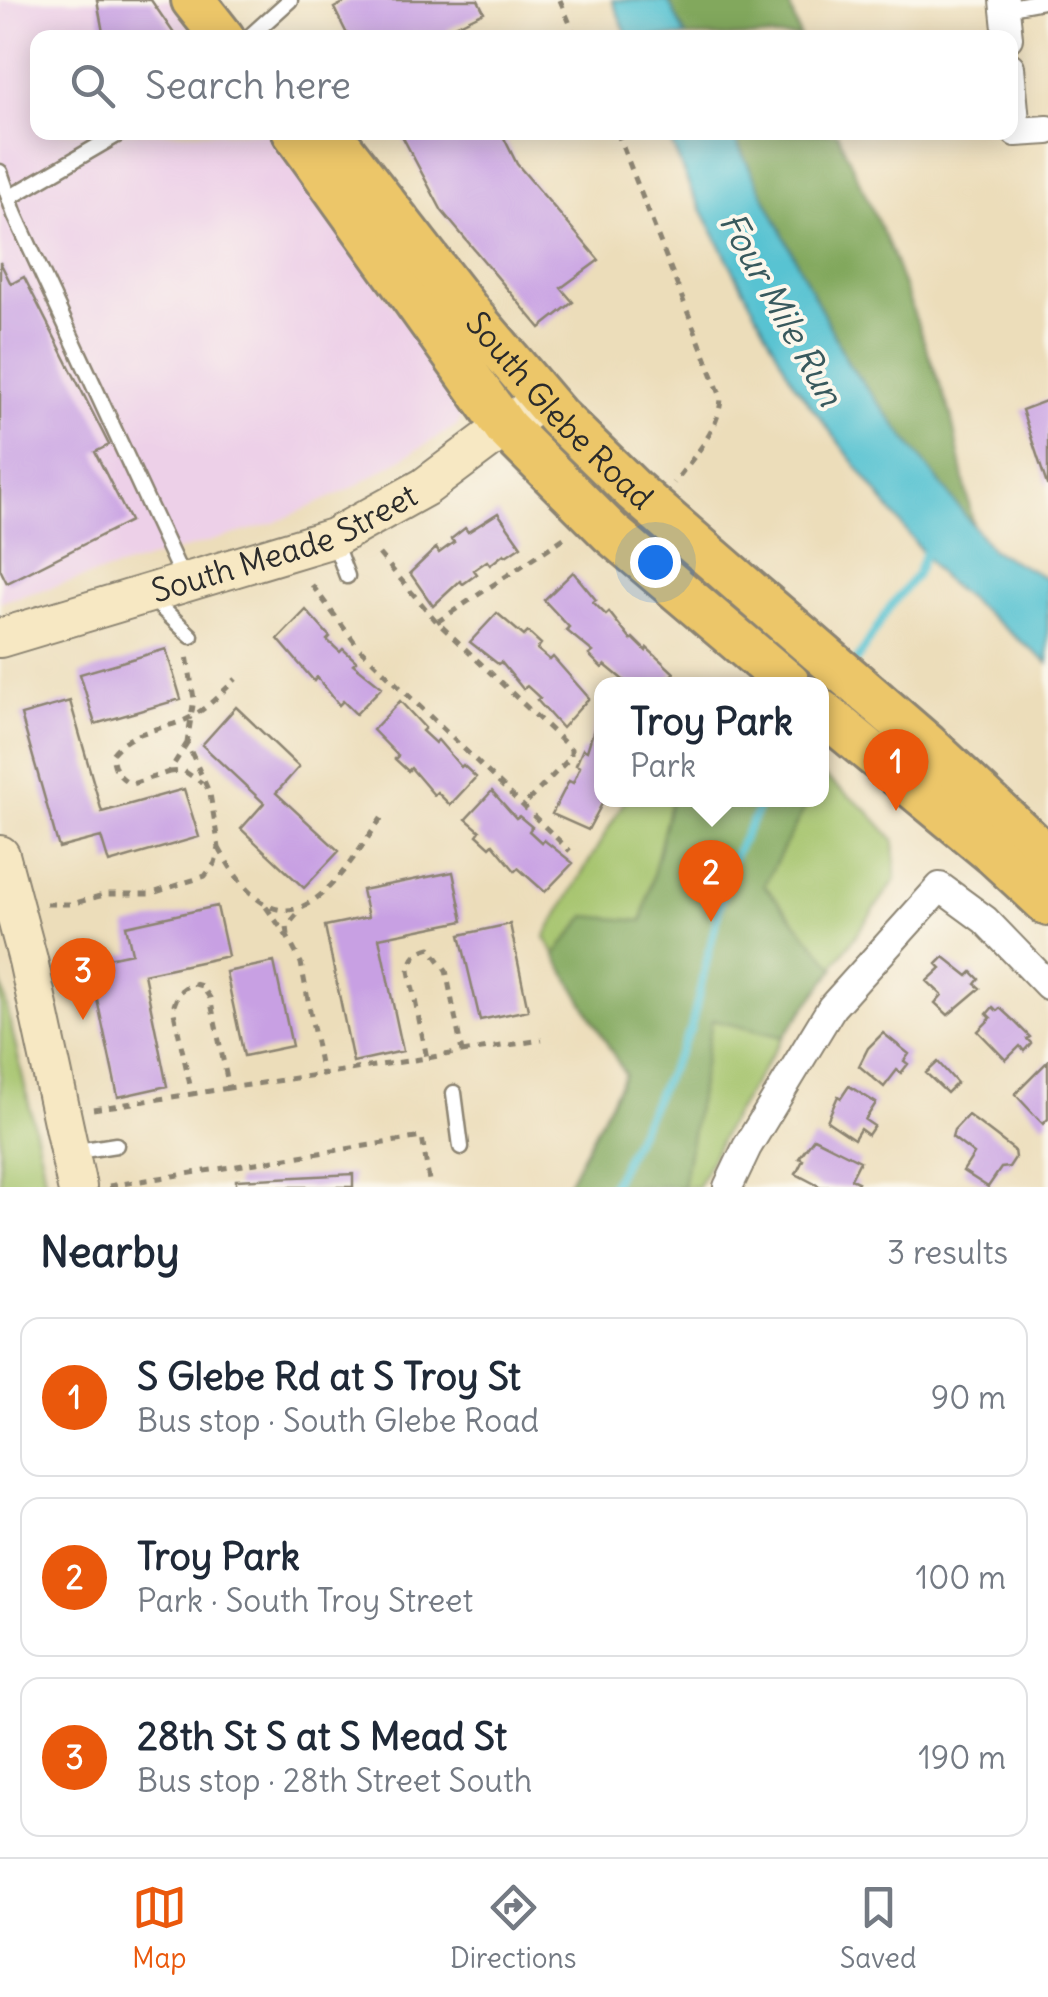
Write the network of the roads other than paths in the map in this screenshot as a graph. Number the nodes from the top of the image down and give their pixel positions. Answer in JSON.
{"nodes":[{"id":1,"x":194,"y":0,"type":"edge"},
{"id":2,"x":290,"y":0,"type":"edge"},
{"id":3,"x":1048,"y":0,"type":"edge"},
{"id":4,"x":1005,"y":4,"type":"edge"},
{"id":5,"x":241,"y":29,"type":"edge"},
{"id":6,"x":1007,"y":30,"type":"edge"},
{"id":7,"x":1048,"y":130,"type":"edge"},
{"id":8,"x":1018,"y":132,"type":"edge"},
{"id":9,"x":108,"y":140,"type":"edge"},
{"id":10,"x":300,"y":140,"type":"edge"},
{"id":11,"x":335,"y":140,"type":"edge"},
{"id":12,"x":0,"y":172,"type":"edge"},
{"id":13,"x":9,"y":198,"type":"junction"},
{"id":14,"x":541,"y":400,"type":"junction"},
{"id":15,"x":506,"y":428,"type":"junction"},
{"id":16,"x":333,"y":538,"type":"junction"},
{"id":17,"x":346,"y":576,"type":"dead end"},
{"id":18,"x":186,"y":584,"type":"junction"},
{"id":19,"x":148,"y":596,"type":"junction"},
{"id":20,"x":0,"y":638,"type":"edge"},
{"id":21,"x":189,"y":644,"type":"road end"},
{"id":22,"x":781,"y":677,"type":"edge"},
{"id":23,"x":829,"y":719,"type":"edge"},
{"id":24,"x":0,"y":856,"type":"edge"},
{"id":25,"x":1048,"y":858,"type":"edge"},
{"id":26,"x":1048,"y":904,"type":"edge"},
{"id":27,"x":1048,"y":985,"type":"edge"},
{"id":28,"x":454,"y":1093,"type":"dead end"},
{"id":29,"x":116,"y":1145,"type":"dead end"},
{"id":30,"x":461,"y":1147,"type":"dead end"},
{"id":31,"x":73,"y":1170,"type":"edge"},
{"id":32,"x":728,"y":1187,"type":"edge"}],
"edges":[{"from":1,"to":5,"type":"main road"},
{"from":2,"to":5,"type":"lane"},
{"from":3,"to":4,"type":"lane"},
{"from":4,"to":6,"type":"street"},
{"from":7,"to":8,"type":"street"},
{"from":9,"to":13,"type":"lane"},
{"from":10,"to":15,"type":"main road","name":"South Glebe Road"},
{"from":11,"to":14,"type":"main road","name":"South Glebe Road"},
{"from":12,"to":13,"type":"lane"},
{"from":13,"to":18,"type":"lane"},
{"from":14,"to":15,"type":"street","name":"South Meade Street"},
{"from":14,"to":25,"type":"main road","name":"South Glebe Road"},
{"from":15,"to":16,"type":"street","name":"South Meade Street"},
{"from":15,"to":22,"type":"main road","name":"South Glebe Road"},
{"from":16,"to":17,"type":"lane"},
{"from":16,"to":18,"type":"street","name":"South Meade Street"},
{"from":18,"to":19,"type":"street","name":"South Meade Street"},
{"from":19,"to":20,"type":"street","name":"South Meade Street"},
{"from":19,"to":21,"type":"lane"},
{"from":23,"to":26,"type":"main road"},
{"from":24,"to":31,"type":"street"},
{"from":27,"to":32,"type":"street"},
{"from":28,"to":30,"type":"lane"},
{"from":29,"to":31,"type":"lane"}]}
